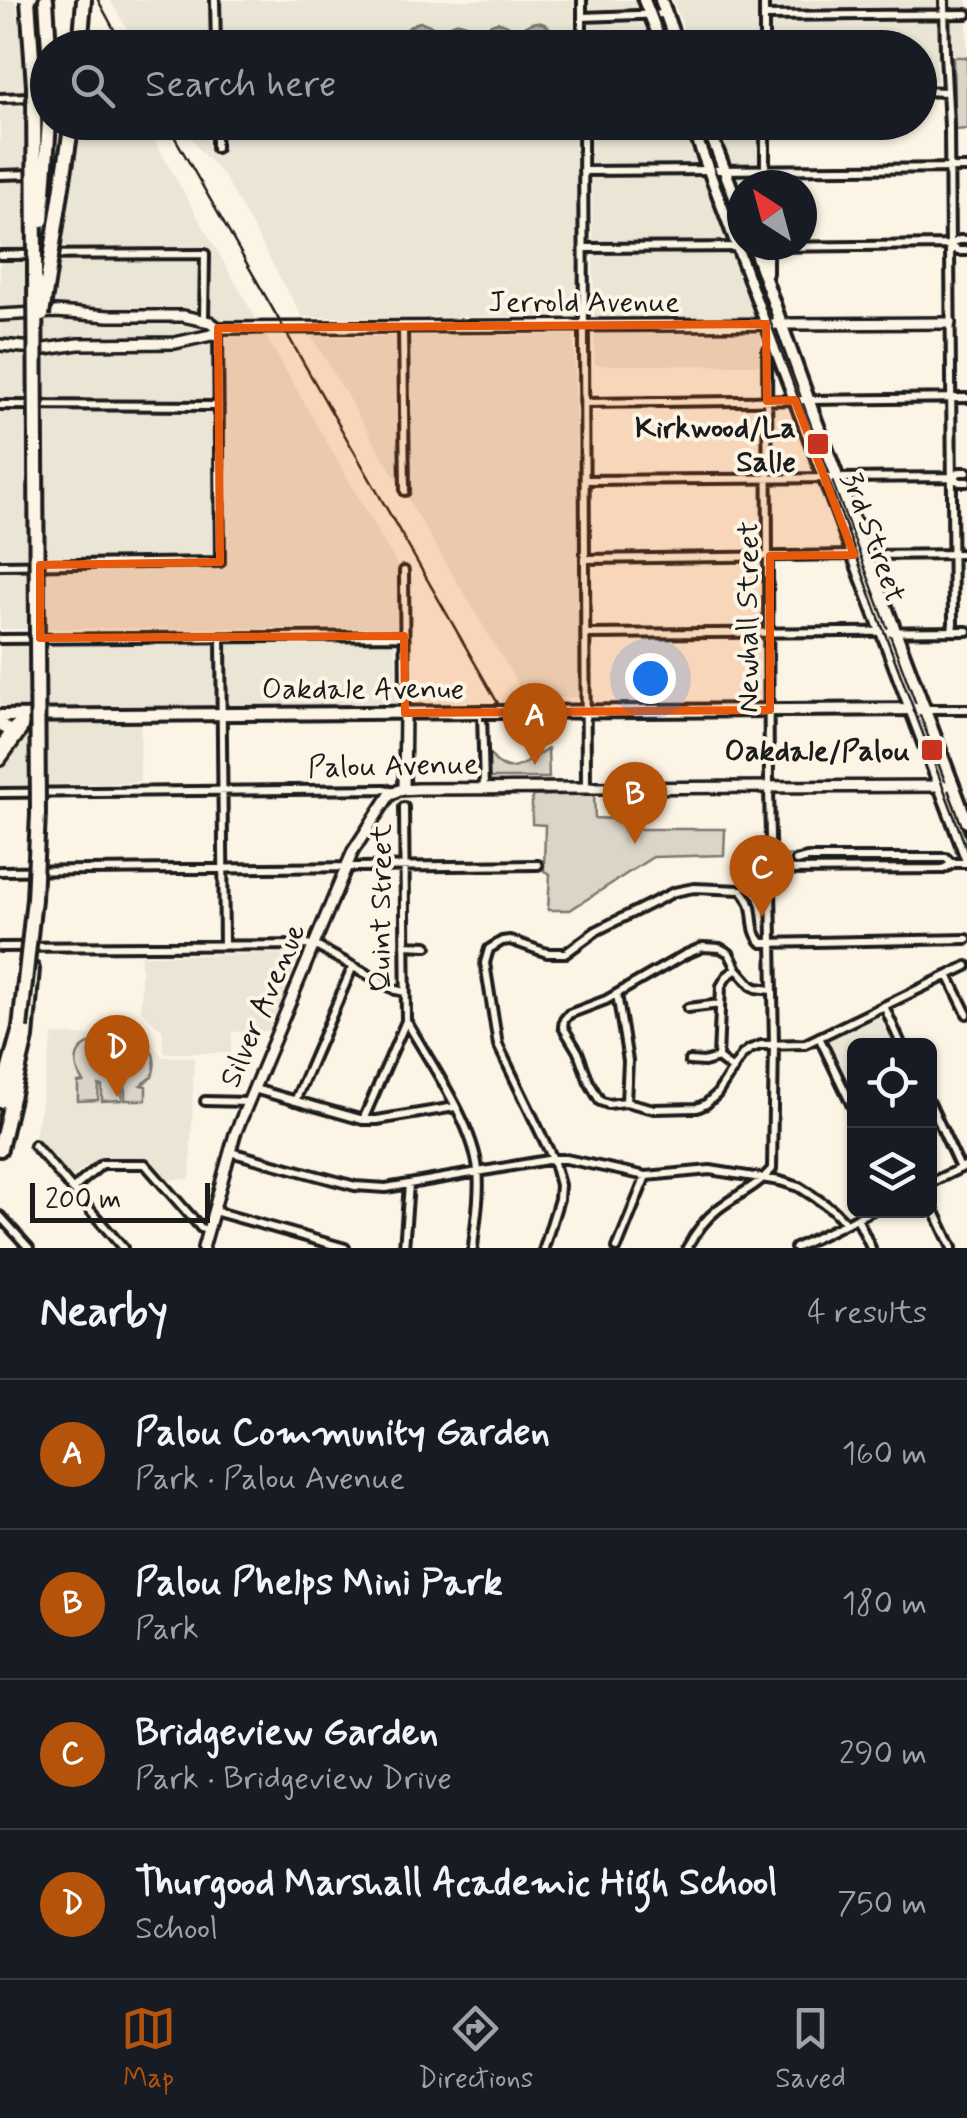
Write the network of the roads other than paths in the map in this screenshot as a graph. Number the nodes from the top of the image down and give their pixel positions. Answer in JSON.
{"nodes":[{"id":1,"x":30,"y":0,"type":"edge"},
{"id":2,"x":46,"y":0,"type":"edge"},
{"id":3,"x":84,"y":0,"type":"edge"},
{"id":4,"x":216,"y":0,"type":"edge"},
{"id":5,"x":582,"y":0,"type":"edge"},
{"id":6,"x":644,"y":0,"type":"edge"},
{"id":7,"x":661,"y":0,"type":"edge"},
{"id":8,"x":764,"y":0,"type":"edge"},
{"id":9,"x":944,"y":0,"type":"edge"},
{"id":10,"x":666,"y":14,"type":"junction"},
{"id":11,"x":944,"y":14,"type":"junction"},
{"id":12,"x":967,"y":14,"type":"edge"},
{"id":13,"x":650,"y":16,"type":"junction"},
{"id":14,"x":764,"y":16,"type":"junction"},
{"id":15,"x":582,"y":17,"type":"junction"},
{"id":16,"x":31,"y":30,"type":"edge"},
{"id":17,"x":31,"y":30,"type":"edge"},
{"id":18,"x":48,"y":30,"type":"edge"},
{"id":19,"x":82,"y":30,"type":"edge"},
{"id":20,"x":216,"y":30,"type":"edge"},
{"id":21,"x":582,"y":30,"type":"edge"},
{"id":22,"x":656,"y":30,"type":"edge"},
{"id":23,"x":672,"y":30,"type":"edge"},
{"id":24,"x":764,"y":30,"type":"edge"},
{"id":25,"x":937,"y":92,"type":"edge"},
{"id":26,"x":947,"y":92,"type":"junction"},
{"id":27,"x":30,"y":97,"type":"edge"},
{"id":28,"x":0,"y":98,"type":"edge"},
{"id":29,"x":34,"y":140,"type":"edge"},
{"id":30,"x":34,"y":140,"type":"edge"},
{"id":31,"x":48,"y":140,"type":"edge"},
{"id":32,"x":69,"y":140,"type":"edge"},
{"id":33,"x":216,"y":140,"type":"edge"},
{"id":34,"x":582,"y":140,"type":"edge"},
{"id":35,"x":697,"y":140,"type":"edge"},
{"id":36,"x":713,"y":140,"type":"edge"},
{"id":37,"x":765,"y":140,"type":"edge"},
{"id":38,"x":216,"y":148,"type":"dead end"},
{"id":39,"x":950,"y":168,"type":"junction"},
{"id":40,"x":967,"y":168,"type":"edge"},
{"id":41,"x":708,"y":170,"type":"junction"},
{"id":42,"x":725,"y":170,"type":"junction"},
{"id":43,"x":765,"y":170,"type":"joint"},
{"id":44,"x":583,"y":171,"type":"junction"},
{"id":45,"x":0,"y":174,"type":"edge"},
{"id":46,"x":34,"y":174,"type":"junction"},
{"id":47,"x":727,"y":175,"type":"edge"},
{"id":48,"x":727,"y":219,"type":"edge"},
{"id":49,"x":967,"y":240,"type":"edge"},
{"id":50,"x":950,"y":245,"type":"junction"},
{"id":51,"x":817,"y":246,"type":"edge"},
{"id":52,"x":727,"y":247,"type":"edge"},
{"id":53,"x":584,"y":248,"type":"junction"},
{"id":54,"x":967,"y":251,"type":"edge"},
{"id":55,"x":0,"y":255,"type":"edge"},
{"id":56,"x":36,"y":255,"type":"junction"},
{"id":57,"x":743,"y":260,"type":"edge"},
{"id":58,"x":762,"y":260,"type":"edge"},
{"id":59,"x":35,"y":312,"type":"junction"},
{"id":60,"x":0,"y":315,"type":"edge"},
{"id":61,"x":201,"y":320,"type":"junction"},
{"id":62,"x":950,"y":323,"type":"junction"},
{"id":63,"x":781,"y":324,"type":"junction"},
{"id":64,"x":584,"y":326,"type":"junction"},
{"id":65,"x":403,"y":327,"type":"junction"},
{"id":66,"x":218,"y":328,"type":"junction"},
{"id":67,"x":768,"y":329,"type":"junction"},
{"id":68,"x":198,"y":338,"type":"junction"},
{"id":69,"x":0,"y":345,"type":"edge"},
{"id":70,"x":36,"y":348,"type":"junction"},
{"id":71,"x":767,"y":351,"type":"joint"},
{"id":72,"x":39,"y":372,"type":"junction"},
{"id":73,"x":36,"y":395,"type":"dead end"},
{"id":74,"x":950,"y":398,"type":"junction"},
{"id":75,"x":966,"y":398,"type":"edge"},
{"id":76,"x":767,"y":400,"type":"junction"},
{"id":77,"x":795,"y":400,"type":"junction"},
{"id":78,"x":808,"y":400,"type":"junction"},
{"id":79,"x":585,"y":403,"type":"junction"},
{"id":80,"x":0,"y":404,"type":"edge"},
{"id":81,"x":218,"y":406,"type":"junction"},
{"id":82,"x":36,"y":414,"type":"dead end"},
{"id":83,"x":967,"y":472,"type":"edge"},
{"id":84,"x":952,"y":477,"type":"junction"},
{"id":85,"x":769,"y":478,"type":"junction"},
{"id":86,"x":831,"y":478,"type":"junction"},
{"id":87,"x":586,"y":480,"type":"junction"},
{"id":88,"x":967,"y":482,"type":"edge"},
{"id":89,"x":404,"y":491,"type":"dead end"},
{"id":90,"x":952,"y":554,"type":"junction"},
{"id":91,"x":967,"y":554,"type":"edge"},
{"id":92,"x":860,"y":555,"type":"junction"},
{"id":93,"x":770,"y":556,"type":"junction"},
{"id":94,"x":586,"y":559,"type":"junction"},
{"id":95,"x":0,"y":565,"type":"edge"},
{"id":96,"x":36,"y":565,"type":"junction"},
{"id":97,"x":404,"y":571,"type":"dead end"},
{"id":98,"x":952,"y":631,"type":"junction"},
{"id":99,"x":967,"y":631,"type":"edge"},
{"id":100,"x":889,"y":632,"type":"junction"},
{"id":101,"x":770,"y":633,"type":"junction"},
{"id":102,"x":586,"y":634,"type":"junction"},
{"id":103,"x":404,"y":636,"type":"junction"},
{"id":104,"x":0,"y":638,"type":"edge"},
{"id":105,"x":37,"y":638,"type":"junction"},
{"id":106,"x":221,"y":638,"type":"junction"},
{"id":107,"x":911,"y":709,"type":"junction"},
{"id":108,"x":925,"y":709,"type":"junction"},
{"id":109,"x":967,"y":709,"type":"edge"},
{"id":110,"x":770,"y":710,"type":"junction"},
{"id":111,"x":482,"y":712,"type":"junction"},
{"id":112,"x":586,"y":712,"type":"junction"},
{"id":113,"x":405,"y":713,"type":"junction"},
{"id":114,"x":222,"y":714,"type":"junction"},
{"id":115,"x":32,"y":716,"type":"junction"},
{"id":116,"x":0,"y":719,"type":"edge"},
{"id":117,"x":14,"y":733,"type":"junction"},
{"id":118,"x":38,"y":744,"type":"junction"},
{"id":119,"x":0,"y":747,"type":"edge"},
{"id":120,"x":0,"y":760,"type":"edge"},
{"id":121,"x":940,"y":786,"type":"junction"},
{"id":122,"x":959,"y":786,"type":"edge"},
{"id":123,"x":770,"y":787,"type":"junction"},
{"id":124,"x":484,"y":789,"type":"junction"},
{"id":125,"x":586,"y":789,"type":"junction"},
{"id":126,"x":399,"y":791,"type":"junction"},
{"id":127,"x":39,"y":792,"type":"junction"},
{"id":128,"x":222,"y":792,"type":"junction"},
{"id":129,"x":0,"y":793,"type":"edge"},
{"id":130,"x":404,"y":807,"type":"dead end"},
{"id":131,"x":967,"y":822,"type":"edge"},
{"id":132,"x":796,"y":860,"type":"dead end"},
{"id":133,"x":967,"y":861,"type":"edge"},
{"id":134,"x":952,"y":864,"type":"junction"},
{"id":135,"x":538,"y":865,"type":"dead end"},
{"id":136,"x":347,"y":866,"type":"junction"},
{"id":137,"x":404,"y":866,"type":"junction"},
{"id":138,"x":223,"y":869,"type":"junction"},
{"id":139,"x":38,"y":870,"type":"junction"},
{"id":140,"x":772,"y":870,"type":"junction"},
{"id":141,"x":0,"y":871,"type":"edge"},
{"id":142,"x":967,"y":939,"type":"edge"},
{"id":143,"x":772,"y":942,"type":"junction"},
{"id":144,"x":405,"y":944,"type":"junction"},
{"id":145,"x":314,"y":945,"type":"junction"},
{"id":146,"x":224,"y":946,"type":"junction"},
{"id":147,"x":427,"y":946,"type":"dead end"},
{"id":148,"x":0,"y":947,"type":"edge"},
{"id":149,"x":32,"y":952,"type":"junction"},
{"id":150,"x":353,"y":966,"type":"junction"},
{"id":151,"x":967,"y":966,"type":"edge"},
{"id":152,"x":738,"y":969,"type":"junction"},
{"id":153,"x":948,"y":974,"type":"junction"},
{"id":154,"x":772,"y":990,"type":"junction"},
{"id":155,"x":405,"y":992,"type":"junction"},
{"id":156,"x":617,"y":994,"type":"junction"},
{"id":157,"x":720,"y":1004,"type":"junction"},
{"id":158,"x":884,"y":1006,"type":"junction"},
{"id":159,"x":688,"y":1008,"type":"dead end"},
{"id":160,"x":967,"y":1014,"type":"edge"},
{"id":161,"x":406,"y":1021,"type":"junction"},
{"id":162,"x":20,"y":1028,"type":"junction"},
{"id":163,"x":819,"y":1037,"type":"junction"},
{"id":164,"x":898,"y":1038,"type":"edge"},
{"id":165,"x":774,"y":1044,"type":"junction"},
{"id":166,"x":718,"y":1058,"type":"junction"},
{"id":167,"x":689,"y":1061,"type":"dead end"},
{"id":168,"x":733,"y":1070,"type":"junction"},
{"id":169,"x":254,"y":1089,"type":"junction"},
{"id":170,"x":847,"y":1095,"type":"edge"},
{"id":171,"x":0,"y":1101,"type":"edge"},
{"id":172,"x":205,"y":1101,"type":"dead end"},
{"id":173,"x":296,"y":1101,"type":"junction"},
{"id":174,"x":248,"y":1102,"type":"junction"},
{"id":175,"x":626,"y":1102,"type":"junction"},
{"id":176,"x":455,"y":1107,"type":"junction"},
{"id":177,"x":937,"y":1116,"type":"edge"},
{"id":178,"x":0,"y":1118,"type":"edge"},
{"id":179,"x":363,"y":1120,"type":"junction"},
{"id":180,"x":0,"y":1135,"type":"edge"},
{"id":181,"x":34,"y":1145,"type":"dead end"},
{"id":182,"x":0,"y":1149,"type":"edge"},
{"id":183,"x":229,"y":1152,"type":"junction"},
{"id":184,"x":553,"y":1159,"type":"junction"},
{"id":185,"x":964,"y":1167,"type":"edge"},
{"id":186,"x":479,"y":1173,"type":"junction"},
{"id":187,"x":646,"y":1176,"type":"junction"},
{"id":188,"x":764,"y":1179,"type":"junction"},
{"id":189,"x":937,"y":1180,"type":"edge"},
{"id":190,"x":409,"y":1184,"type":"junction"},
{"id":191,"x":73,"y":1188,"type":"junction"},
{"id":192,"x":214,"y":1211,"type":"junction"},
{"id":193,"x":0,"y":1216,"type":"edge"},
{"id":194,"x":937,"y":1216,"type":"edge"},
{"id":195,"x":857,"y":1218,"type":"joint"},
{"id":196,"x":846,"y":1223,"type":"junction"},
{"id":197,"x":208,"y":1231,"type":"junction"},
{"id":198,"x":29,"y":1248,"type":"edge"},
{"id":199,"x":123,"y":1248,"type":"edge"},
{"id":200,"x":203,"y":1248,"type":"edge"},
{"id":201,"x":345,"y":1248,"type":"edge"},
{"id":202,"x":404,"y":1248,"type":"edge"},
{"id":203,"x":473,"y":1248,"type":"edge"},
{"id":204,"x":544,"y":1248,"type":"edge"},
{"id":205,"x":617,"y":1248,"type":"edge"},
{"id":206,"x":687,"y":1248,"type":"edge"},
{"id":207,"x":795,"y":1248,"type":"edge"},
{"id":208,"x":871,"y":1248,"type":"edge"},
{"id":209,"x":952,"y":1248,"type":"edge"}],
"edges":[{"from":1,"to":16,"type":"street"},
{"from":1,"to":17,"type":"highway","bridge":true},
{"from":2,"to":18,"type":"highway"},
{"from":3,"to":19,"type":"highway"},
{"from":4,"to":20,"type":"street"},
{"from":5,"to":15,"type":"street"},
{"from":6,"to":13,"type":"main road"},
{"from":7,"to":10,"type":"main road"},
{"from":8,"to":14,"type":"street"},
{"from":9,"to":11,"type":"street"},
{"from":10,"to":13,"type":"street"},
{"from":10,"to":23,"type":"main road"},
{"from":11,"to":12,"type":"street"},
{"from":11,"to":14,"type":"street"},
{"from":11,"to":26,"type":"street"},
{"from":13,"to":15,"type":"street"},
{"from":13,"to":22,"type":"main road"},
{"from":14,"to":24,"type":"street"},
{"from":15,"to":21,"type":"street"},
{"from":25,"to":26,"type":"street"},
{"from":26,"to":39,"type":"street"},
{"from":27,"to":28,"type":"street"},
{"from":29,"to":162,"type":"highway","bridge":true},
{"from":30,"to":46,"type":"street"},
{"from":31,"to":72,"type":"highway","bridge":true},
{"from":32,"to":72,"type":"highway","bridge":true},
{"from":33,"to":38,"type":"street"},
{"from":34,"to":44,"type":"street"},
{"from":35,"to":41,"type":"main road","name":"3rd Street"},
{"from":36,"to":42,"type":"main road"},
{"from":37,"to":43,"type":"street"},
{"from":39,"to":40,"type":"street"},
{"from":39,"to":43,"type":"street"},
{"from":39,"to":50,"type":"street"},
{"from":41,"to":42,"type":"street"},
{"from":41,"to":44,"type":"street"},
{"from":41,"to":48,"type":"main road","name":"3rd Street"},
{"from":42,"to":47,"type":"main road"},
{"from":44,"to":53,"type":"street"},
{"from":45,"to":46,"type":"street"},
{"from":46,"to":56,"type":"street"},
{"from":49,"to":50,"type":"street"},
{"from":50,"to":51,"type":"street"},
{"from":50,"to":54,"type":"street"},
{"from":50,"to":62,"type":"street"},
{"from":52,"to":53,"type":"street"},
{"from":53,"to":64,"type":"street"},
{"from":55,"to":56,"type":"street"},
{"from":56,"to":59,"type":"street"},
{"from":56,"to":61,"type":"street"},
{"from":57,"to":67,"type":"main road","name":"3rd Street"},
{"from":58,"to":63,"type":"main road","name":"3rd Street"},
{"from":59,"to":60,"type":"street"},
{"from":59,"to":61,"type":"street"},
{"from":59,"to":70,"type":"street"},
{"from":61,"to":66,"type":"street"},
{"from":61,"to":68,"type":"street"},
{"from":62,"to":63,"type":"street","name":"Jerrold Avenue"},
{"from":62,"to":74,"type":"street"},
{"from":63,"to":67,"type":"street","name":"Jerrold Avenue"},
{"from":63,"to":78,"type":"main road","name":"3rd Street"},
{"from":64,"to":65,"type":"street","name":"Jerrold Avenue"},
{"from":64,"to":67,"type":"street","name":"Jerrold Avenue"},
{"from":64,"to":79,"type":"street"},
{"from":65,"to":66,"type":"street","name":"Jerrold Avenue"},
{"from":65,"to":89,"type":"street"},
{"from":66,"to":68,"type":"street","name":"Jerrold Avenue"},
{"from":66,"to":81,"type":"street"},
{"from":67,"to":71,"type":"main road"},
{"from":67,"to":77,"type":"main road","name":"3rd Street"},
{"from":68,"to":70,"type":"street","name":"Jerrold Avenue"},
{"from":69,"to":70,"type":"street","name":"Jerrold Avenue"},
{"from":70,"to":73,"type":"street"},
{"from":71,"to":76,"type":"street","name":"Newhall Street"},
{"from":72,"to":149,"type":"highway","bridge":true},
{"from":74,"to":75,"type":"street"},
{"from":74,"to":78,"type":"street"},
{"from":74,"to":84,"type":"street"},
{"from":76,"to":77,"type":"street"},
{"from":76,"to":79,"type":"street"},
{"from":76,"to":85,"type":"street","name":"Newhall Street"},
{"from":77,"to":78,"type":"street"},
{"from":77,"to":86,"type":"main road","name":"3rd Street"},
{"from":78,"to":86,"type":"main road","name":"3rd Street"},
{"from":79,"to":87,"type":"street"},
{"from":80,"to":81,"type":"street"},
{"from":81,"to":96,"type":"street"},
{"from":82,"to":96,"type":"street"},
{"from":83,"to":84,"type":"street"},
{"from":84,"to":86,"type":"street"},
{"from":84,"to":88,"type":"street"},
{"from":84,"to":90,"type":"street"},
{"from":85,"to":86,"type":"street"},
{"from":85,"to":87,"type":"street"},
{"from":85,"to":93,"type":"street","name":"Newhall Street"},
{"from":86,"to":92,"type":"main road","name":"3rd Street"},
{"from":87,"to":94,"type":"street"},
{"from":90,"to":91,"type":"street"},
{"from":90,"to":92,"type":"street"},
{"from":90,"to":98,"type":"street"},
{"from":92,"to":93,"type":"street"},
{"from":92,"to":100,"type":"main road","name":"3rd Street"},
{"from":93,"to":94,"type":"street"},
{"from":93,"to":101,"type":"street","name":"Newhall Street"},
{"from":94,"to":102,"type":"street"},
{"from":95,"to":96,"type":"street"},
{"from":96,"to":105,"type":"street"},
{"from":97,"to":103,"type":"street","name":"Quint Street"},
{"from":98,"to":99,"type":"street"},
{"from":98,"to":100,"type":"street"},
{"from":100,"to":101,"type":"street"},
{"from":100,"to":107,"type":"main road","name":"3rd Street"},
{"from":100,"to":108,"type":"main road","name":"3rd Street"},
{"from":101,"to":102,"type":"street"},
{"from":101,"to":110,"type":"street","name":"Newhall Street"},
{"from":102,"to":112,"type":"street"},
{"from":103,"to":106,"type":"street"},
{"from":103,"to":113,"type":"street","name":"Quint Street"},
{"from":104,"to":105,"type":"street"},
{"from":105,"to":106,"type":"street"},
{"from":105,"to":115,"type":"street"},
{"from":106,"to":114,"type":"street"},
{"from":107,"to":108,"type":"main road","name":"Oakdale Avenue"},
{"from":107,"to":110,"type":"main road","name":"Oakdale Avenue"},
{"from":107,"to":121,"type":"main road","name":"3rd Street"},
{"from":108,"to":109,"type":"street","name":"Oakdale Avenue"},
{"from":108,"to":122,"type":"main road","name":"3rd Street"},
{"from":110,"to":112,"type":"main road","name":"Oakdale Avenue"},
{"from":110,"to":123,"type":"street","name":"Newhall Street"},
{"from":111,"to":112,"type":"main road","name":"Oakdale Avenue","bridge":true},
{"from":111,"to":113,"type":"main road","name":"Oakdale Avenue"},
{"from":111,"to":124,"type":"street"},
{"from":112,"to":125,"type":"street"},
{"from":113,"to":114,"type":"main road","name":"Oakdale Avenue"},
{"from":113,"to":126,"type":"street","name":"Quint Street"},
{"from":114,"to":115,"type":"main road","name":"Oakdale Avenue"},
{"from":114,"to":128,"type":"street"},
{"from":115,"to":116,"type":"main road","name":"Oakdale Avenue"},
{"from":115,"to":117,"type":"street"},
{"from":115,"to":118,"type":"street"},
{"from":116,"to":117,"type":"main road"},
{"from":117,"to":118,"type":"street"},
{"from":117,"to":119,"type":"street"},
{"from":117,"to":120,"type":"street"},
{"from":118,"to":127,"type":"street"},
{"from":121,"to":122,"type":"street","name":"Palou Avenue"},
{"from":121,"to":123,"type":"street","name":"Palou Avenue"},
{"from":121,"to":133,"type":"main road","name":"3rd Street"},
{"from":122,"to":131,"type":"main road","name":"3rd Street"},
{"from":123,"to":125,"type":"street","name":"Palou Avenue"},
{"from":123,"to":140,"type":"street","name":"Newhall Street"},
{"from":124,"to":125,"type":"street","name":"Palou Avenue"},
{"from":124,"to":126,"type":"street","name":"Palou Avenue"},
{"from":126,"to":128,"type":"street","name":"Palou Avenue"},
{"from":126,"to":136,"type":"street","name":"Silver Avenue"},
{"from":127,"to":128,"type":"street","name":"Palou Avenue"},
{"from":127,"to":129,"type":"street","name":"Palou Avenue"},
{"from":127,"to":139,"type":"street"},
{"from":128,"to":138,"type":"street"},
{"from":130,"to":137,"type":"street","name":"Quint Street"},
{"from":132,"to":134,"type":"street"},
{"from":133,"to":134,"type":"street"},
{"from":134,"to":140,"type":"street"},
{"from":135,"to":137,"type":"street"},
{"from":136,"to":137,"type":"street"},
{"from":136,"to":138,"type":"street"},
{"from":136,"to":145,"type":"street","name":"Silver Avenue"},
{"from":137,"to":144,"type":"street","name":"Quint Street"},
{"from":138,"to":139,"type":"street"},
{"from":138,"to":146,"type":"street"},
{"from":139,"to":141,"type":"street"},
{"from":139,"to":149,"type":"street"},
{"from":140,"to":143,"type":"street","name":"Newhall Street"},
{"from":142,"to":143,"type":"street"},
{"from":143,"to":154,"type":"street","name":"Newhall Street"},
{"from":143,"to":184,"type":"street"},
{"from":144,"to":147,"type":"street"},
{"from":144,"to":155,"type":"street","name":"Quint Street"},
{"from":145,"to":146,"type":"street"},
{"from":145,"to":150,"type":"street"},
{"from":145,"to":169,"type":"street","name":"Silver Avenue"},
{"from":146,"to":149,"type":"street"},
{"from":148,"to":149,"type":"street"},
{"from":149,"to":178,"type":"highway","bridge":true},
{"from":149,"to":182,"type":"highway","bridge":true},
{"from":150,"to":155,"type":"street"},
{"from":150,"to":173,"type":"street"},
{"from":151,"to":153,"type":"street"},
{"from":152,"to":154,"type":"street"},
{"from":152,"to":156,"type":"street"},
{"from":152,"to":157,"type":"street"},
{"from":153,"to":158,"type":"street"},
{"from":153,"to":160,"type":"street"},
{"from":154,"to":165,"type":"street","name":"Newhall Street"},
{"from":155,"to":161,"type":"street","name":"Quint Street"},
{"from":156,"to":175,"type":"street"},
{"from":156,"to":175,"type":"street"},
{"from":157,"to":159,"type":"street"},
{"from":157,"to":166,"type":"street"},
{"from":158,"to":163,"type":"street"},
{"from":158,"to":164,"type":"street"},
{"from":161,"to":176,"type":"street"},
{"from":161,"to":179,"type":"street","name":"Quint Street"},
{"from":162,"to":171,"type":"highway"},
{"from":162,"to":180,"type":"highway"},
{"from":163,"to":165,"type":"street"},
{"from":163,"to":170,"type":"street"},
{"from":165,"to":168,"type":"street"},
{"from":165,"to":188,"type":"street","name":"Newhall Street"},
{"from":166,"to":167,"type":"street"},
{"from":166,"to":168,"type":"street"},
{"from":168,"to":175,"type":"street"},
{"from":169,"to":173,"type":"street"},
{"from":169,"to":174,"type":"street","name":"Silver Avenue"},
{"from":172,"to":174,"type":"street"},
{"from":173,"to":179,"type":"street"},
{"from":174,"to":183,"type":"street","name":"Silver Avenue"},
{"from":176,"to":179,"type":"street"},
{"from":176,"to":186,"type":"street"},
{"from":177,"to":185,"type":"street"},
{"from":181,"to":191,"type":"street"},
{"from":183,"to":190,"type":"street"},
{"from":183,"to":192,"type":"street","name":"Silver Avenue"},
{"from":184,"to":186,"type":"street"},
{"from":184,"to":187,"type":"street"},
{"from":184,"to":204,"type":"street"},
{"from":185,"to":189,"type":"street"},
{"from":186,"to":190,"type":"street"},
{"from":186,"to":203,"type":"street"},
{"from":187,"to":188,"type":"street"},
{"from":187,"to":205,"type":"street"},
{"from":188,"to":196,"type":"street"},
{"from":188,"to":206,"type":"street"},
{"from":190,"to":202,"type":"street"},
{"from":191,"to":197,"type":"street"},
{"from":191,"to":199,"type":"street"},
{"from":192,"to":197,"type":"street","name":"Silver Avenue"},
{"from":192,"to":201,"type":"street"},
{"from":193,"to":198,"type":"street"},
{"from":194,"to":209,"type":"street"},
{"from":195,"to":196,"type":"street"},
{"from":195,"to":208,"type":"street"},
{"from":196,"to":207,"type":"street"},
{"from":197,"to":200,"type":"street","name":"Silver Avenue"}]}
